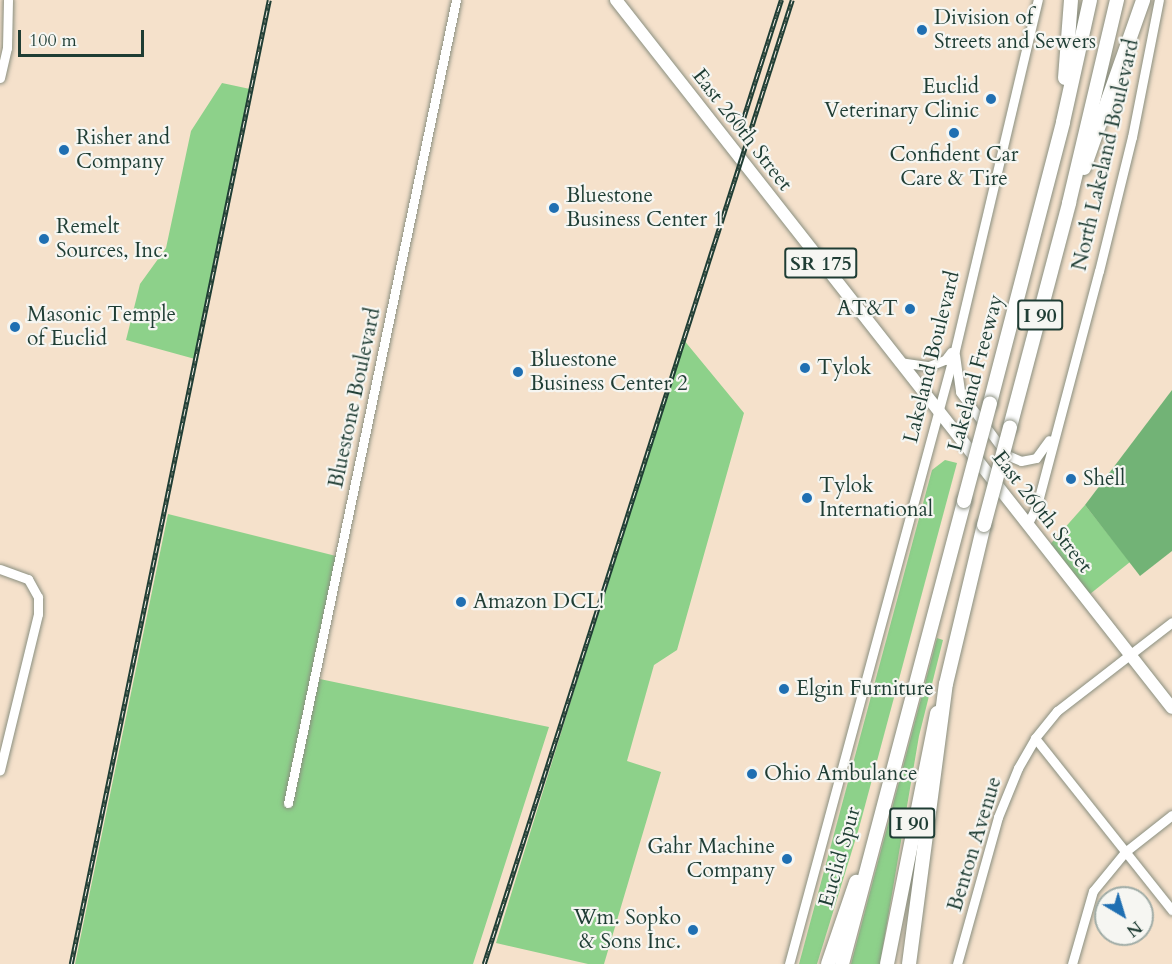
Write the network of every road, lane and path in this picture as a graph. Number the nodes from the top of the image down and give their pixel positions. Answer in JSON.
{"nodes":[{"id":1,"x":8,"y":0,"type":"edge"},
{"id":2,"x":456,"y":0,"type":"edge"},
{"id":3,"x":616,"y":0,"type":"edge"},
{"id":4,"x":1038,"y":0,"type":"edge"},
{"id":5,"x":1071,"y":0,"type":"edge"},
{"id":6,"x":1090,"y":0,"type":"edge"},
{"id":7,"x":1117,"y":0,"type":"edge"},
{"id":8,"x":1143,"y":0,"type":"edge"},
{"id":9,"x":1159,"y":0,"type":"edge"},
{"id":10,"x":0,"y":78,"type":"edge"},
{"id":11,"x":1063,"y":122,"type":"junction"},
{"id":12,"x":1069,"y":203,"type":"junction"},
{"id":13,"x":955,"y":347,"type":"junction"},
{"id":14,"x":898,"y":362,"type":"junction"},
{"id":15,"x":937,"y":411,"type":"junction"},
{"id":16,"x":1054,"y":433,"type":"junction"},
{"id":17,"x":1028,"y":525,"type":"junction"},
{"id":18,"x":0,"y":569,"type":"edge"},
{"id":19,"x":1172,"y":622,"type":"edge"},
{"id":20,"x":1129,"y":654,"type":"junction"},
{"id":21,"x":946,"y":684,"type":"junction"},
{"id":22,"x":1172,"y":708,"type":"edge"},
{"id":23,"x":902,"y":728,"type":"junction"},
{"id":24,"x":1035,"y":738,"type":"junction"},
{"id":25,"x":0,"y":770,"type":"edge"},
{"id":26,"x":288,"y":803,"type":"dead end"},
{"id":27,"x":1172,"y":816,"type":"edge"},
{"id":28,"x":1125,"y":852,"type":"junction"},
{"id":29,"x":1172,"y":910,"type":"edge"},
{"id":30,"x":789,"y":964,"type":"edge"},
{"id":31,"x":828,"y":964,"type":"edge"},
{"id":32,"x":842,"y":964,"type":"edge"},
{"id":33,"x":887,"y":964,"type":"edge"},
{"id":34,"x":909,"y":964,"type":"edge"},
{"id":35,"x":957,"y":964,"type":"edge"},
{"id":36,"x":1072,"y":964,"type":"edge"}],
"edges":[{"from":1,"to":10,"type":"street"},
{"from":2,"to":26,"type":"street","name":"Bluestone Boulevard"},
{"from":3,"to":14,"type":"main road","name":"East 260th Street","number":"SR 175"},
{"from":4,"to":13,"type":"street","name":"Lakeland Boulevard"},
{"from":5,"to":11,"type":"highway"},
{"from":6,"to":11,"type":"highway","name":"Lakeland Freeway","number":"I 90"},
{"from":7,"to":12,"type":"highway","number":"I 90"},
{"from":8,"to":12,"type":"highway"},
{"from":9,"to":16,"type":"street","name":"North Lakeland Boulevard"},
{"from":11,"to":23,"type":"highway","name":"Lakeland Freeway","number":"I 90","bridge":true},
{"from":12,"to":21,"type":"highway","number":"I 90","bridge":true},
{"from":13,"to":14,"type":"street"},
{"from":13,"to":15,"type":"street","name":"Lakeland Boulevard"},
{"from":13,"to":16,"type":"street"},
{"from":14,"to":15,"type":"main road","name":"East 260th Street","number":"SR 175"},
{"from":15,"to":17,"type":"main road","name":"East 260th Street","number":"SR 175"},
{"from":15,"to":30,"type":"street","name":"Lakeland Boulevard"},
{"from":16,"to":17,"type":"street","name":"North Lakeland Boulevard"},
{"from":17,"to":20,"type":"main road","name":"East 260th Street","number":"SR 175"},
{"from":18,"to":25,"type":"street"},
{"from":19,"to":20,"type":"street","name":"Benton Avenue"},
{"from":20,"to":22,"type":"main road","name":"East 260th Street","number":"SR 175"},
{"from":20,"to":24,"type":"street","name":"Benton Avenue"},
{"from":21,"to":33,"type":"highway","number":"I 90"},
{"from":21,"to":34,"type":"highway"},
{"from":23,"to":31,"type":"highway","name":"Euclid Spur","number":"I 90"},
{"from":23,"to":32,"type":"highway","name":"Lakeland Freeway"},
{"from":24,"to":28,"type":"street"},
{"from":24,"to":35,"type":"street","name":"Benton Avenue"},
{"from":27,"to":28,"type":"street"},
{"from":28,"to":29,"type":"street"},
{"from":28,"to":36,"type":"street"}]}
